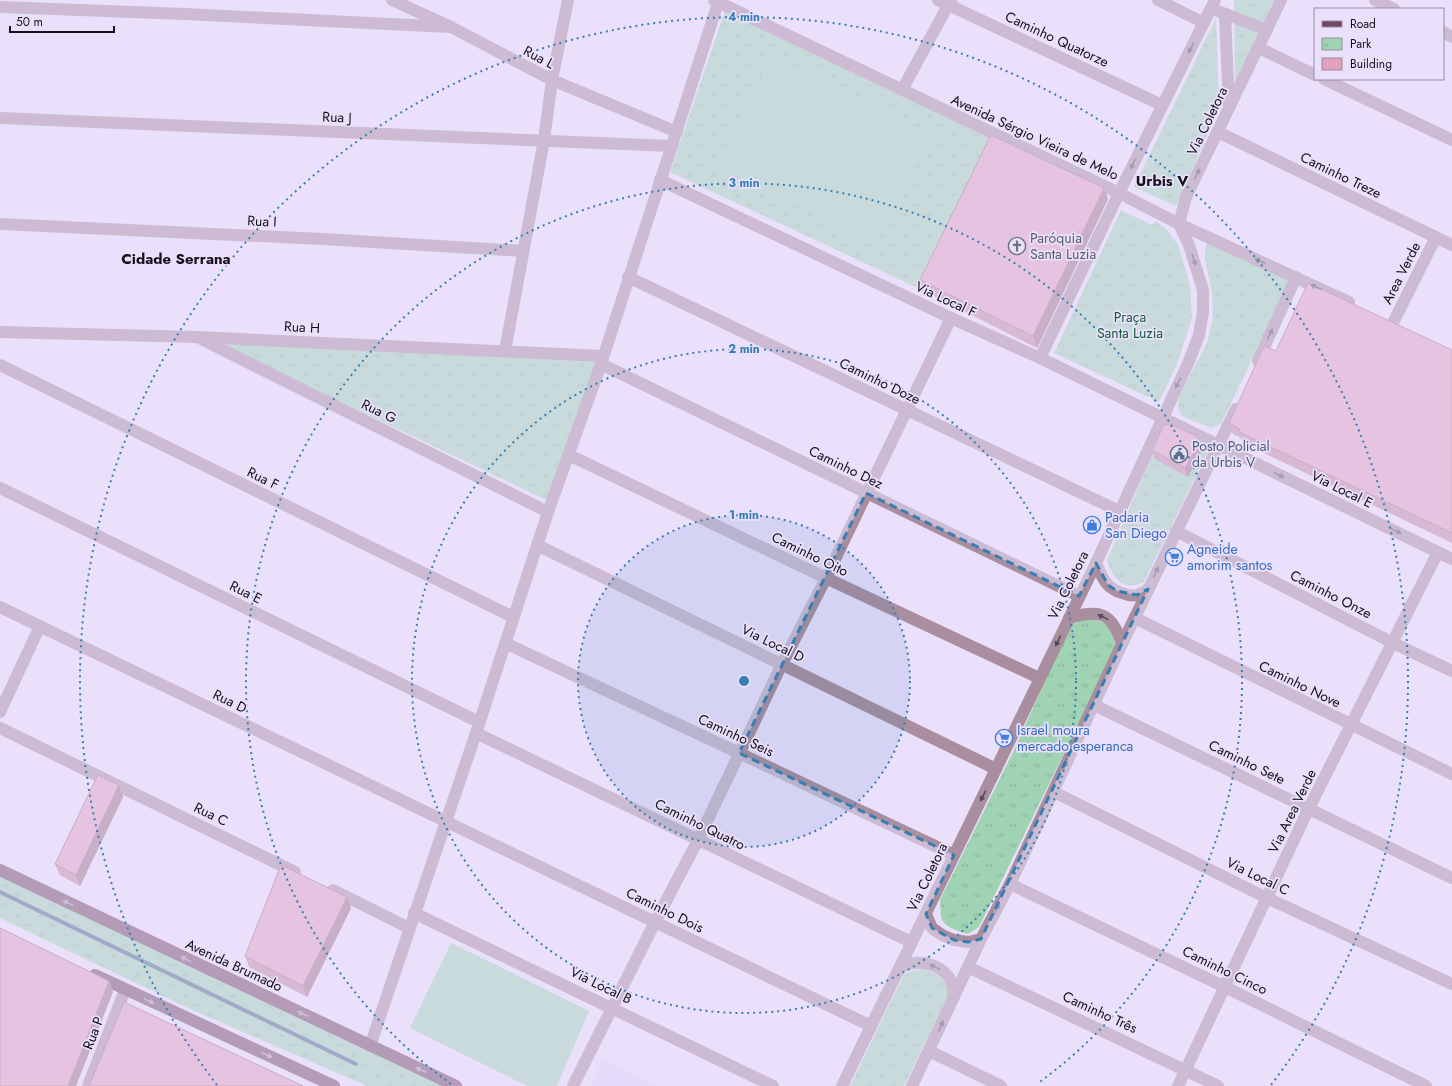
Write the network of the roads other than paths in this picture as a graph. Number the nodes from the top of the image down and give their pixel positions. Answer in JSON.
{"nodes":[{"id":1,"x":392,"y":0,"type":"edge"},
{"id":2,"x":568,"y":0,"type":"edge"},
{"id":3,"x":1158,"y":0,"type":"edge"},
{"id":4,"x":1281,"y":0,"type":"edge"},
{"id":5,"x":1376,"y":0,"type":"edge"},
{"id":6,"x":717,"y":1,"type":"edge"},
{"id":7,"x":946,"y":2,"type":"edge"},
{"id":8,"x":1213,"y":4,"type":"edge"},
{"id":9,"x":0,"y":7,"type":"edge"},
{"id":10,"x":1392,"y":8,"type":"edge"},
{"id":11,"x":1225,"y":14,"type":"junction"},
{"id":12,"x":1204,"y":23,"type":"junction"},
{"id":13,"x":451,"y":27,"type":"junction"},
{"id":14,"x":1267,"y":30,"type":"junction"},
{"id":15,"x":1259,"y":48,"type":"junction"},
{"id":16,"x":1314,"y":74,"type":"edge"},
{"id":17,"x":552,"y":80,"type":"junction"},
{"id":18,"x":1326,"y":80,"type":"edge"},
{"id":19,"x":902,"y":90,"type":"junction"},
{"id":20,"x":1162,"y":105,"type":"junction"},
{"id":21,"x":1229,"y":109,"type":"junction"},
{"id":22,"x":0,"y":118,"type":"edge"},
{"id":23,"x":677,"y":132,"type":"junction"},
{"id":24,"x":1218,"y":132,"type":"junction"},
{"id":25,"x":544,"y":140,"type":"junction"},
{"id":26,"x":1452,"y":140,"type":"edge"},
{"id":27,"x":672,"y":146,"type":"junction"},
{"id":28,"x":660,"y":180,"type":"junction"},
{"id":29,"x":1119,"y":193,"type":"junction"},
{"id":30,"x":0,"y":224,"type":"edge"},
{"id":31,"x":1179,"y":224,"type":"junction"},
{"id":32,"x":1436,"y":237,"type":"junction"},
{"id":33,"x":1452,"y":245,"type":"edge"},
{"id":34,"x":523,"y":251,"type":"junction"},
{"id":35,"x":628,"y":277,"type":"junction"},
{"id":36,"x":1296,"y":277,"type":"junction"},
{"id":37,"x":1358,"y":307,"type":"edge"},
{"id":38,"x":1379,"y":316,"type":"edge"},
{"id":39,"x":951,"y":318,"type":"junction"},
{"id":40,"x":1393,"y":323,"type":"junction"},
{"id":41,"x":1406,"y":329,"type":"edge"},
{"id":42,"x":0,"y":332,"type":"edge"},
{"id":43,"x":197,"y":337,"type":"junction"},
{"id":44,"x":504,"y":351,"type":"junction"},
{"id":45,"x":1040,"y":358,"type":"junction"},
{"id":46,"x":602,"y":360,"type":"junction"},
{"id":47,"x":0,"y":365,"type":"edge"},
{"id":48,"x":1254,"y":368,"type":"edge"},
{"id":49,"x":1241,"y":397,"type":"edge"},
{"id":50,"x":906,"y":410,"type":"junction"},
{"id":51,"x":1163,"y":417,"type":"junction"},
{"id":52,"x":1219,"y":446,"type":"junction"},
{"id":53,"x":569,"y":455,"type":"junction"},
{"id":54,"x":0,"y":488,"type":"edge"},
{"id":55,"x":866,"y":493,"type":"junction"},
{"id":56,"x":1119,"y":511,"type":"junction"},
{"id":57,"x":548,"y":512,"type":"junction"},
{"id":58,"x":1176,"y":531,"type":"junction"},
{"id":59,"x":537,"y":545,"type":"junction"},
{"id":60,"x":1438,"y":552,"type":"junction"},
{"id":61,"x":1452,"y":559,"type":"edge"},
{"id":62,"x":1096,"y":563,"type":"junction"},
{"id":63,"x":826,"y":578,"type":"junction"},
{"id":64,"x":1148,"y":589,"type":"junction"},
{"id":65,"x":1079,"y":596,"type":"junction"},
{"id":66,"x":0,"y":607,"type":"edge"},
{"id":67,"x":513,"y":617,"type":"junction"},
{"id":68,"x":1069,"y":618,"type":"junction"},
{"id":69,"x":1135,"y":618,"type":"junction"},
{"id":70,"x":40,"y":626,"type":"junction"},
{"id":71,"x":1393,"y":642,"type":"junction"},
{"id":72,"x":505,"y":643,"type":"junction"},
{"id":73,"x":1122,"y":644,"type":"junction"},
{"id":74,"x":782,"y":664,"type":"junction"},
{"id":75,"x":1452,"y":671,"type":"edge"},
{"id":76,"x":1039,"y":678,"type":"junction"},
{"id":77,"x":1094,"y":705,"type":"junction"},
{"id":78,"x":0,"y":712,"type":"edge"},
{"id":79,"x":1351,"y":726,"type":"junction"},
{"id":80,"x":0,"y":728,"type":"edge"},
{"id":81,"x":478,"y":728,"type":"junction"},
{"id":82,"x":739,"y":753,"type":"junction"},
{"id":83,"x":996,"y":769,"type":"junction"},
{"id":84,"x":1452,"y":774,"type":"edge"},
{"id":85,"x":1054,"y":792,"type":"junction"},
{"id":86,"x":1309,"y":808,"type":"junction"},
{"id":87,"x":446,"y":822,"type":"junction"},
{"id":88,"x":698,"y":840,"type":"junction"},
{"id":89,"x":954,"y":856,"type":"junction"},
{"id":90,"x":0,"y":870,"type":"edge"},
{"id":91,"x":1452,"y":878,"type":"edge"},
{"id":92,"x":309,"y":879,"type":"edge"},
{"id":93,"x":1010,"y":884,"type":"junction"},
{"id":94,"x":323,"y":886,"type":"edge"},
{"id":95,"x":1267,"y":898,"type":"junction"},
{"id":96,"x":414,"y":914,"type":"junction"},
{"id":97,"x":926,"y":914,"type":"junction"},
{"id":98,"x":655,"y":922,"type":"junction"},
{"id":99,"x":409,"y":928,"type":"junction"},
{"id":100,"x":981,"y":939,"type":"junction"},
{"id":101,"x":911,"y":942,"type":"junction"},
{"id":102,"x":968,"y":967,"type":"junction"},
{"id":103,"x":899,"y":968,"type":"junction"},
{"id":104,"x":84,"y":970,"type":"edge"},
{"id":105,"x":1452,"y":984,"type":"edge"},
{"id":106,"x":1225,"y":986,"type":"junction"},
{"id":107,"x":125,"y":990,"type":"junction"},
{"id":108,"x":954,"y":996,"type":"junction"},
{"id":109,"x":613,"y":1008,"type":"junction"},
{"id":110,"x":871,"y":1026,"type":"junction"},
{"id":111,"x":370,"y":1046,"type":"junction"},
{"id":112,"x":929,"y":1051,"type":"junction"},
{"id":113,"x":1186,"y":1070,"type":"junction"},
{"id":114,"x":88,"y":1086,"type":"edge"},
{"id":115,"x":334,"y":1086,"type":"edge"},
{"id":116,"x":456,"y":1086,"type":"edge"},
{"id":117,"x":573,"y":1086,"type":"edge"},
{"id":118,"x":773,"y":1086,"type":"edge"},
{"id":119,"x":842,"y":1086,"type":"edge"},
{"id":120,"x":912,"y":1086,"type":"edge"},
{"id":121,"x":1001,"y":1086,"type":"edge"},
{"id":122,"x":1178,"y":1086,"type":"edge"},
{"id":123,"x":1218,"y":1086,"type":"edge"},
{"id":124,"x":1426,"y":1086,"type":"edge"}],
"edges":[{"from":1,"to":13,"type":"street","name":"Rua L"},
{"from":2,"to":17,"type":"street"},
{"from":3,"to":12,"type":"street"},
{"from":4,"to":14,"type":"street","name":"Via Coletora"},
{"from":5,"to":10,"type":"street"},
{"from":6,"to":19,"type":"street","name":"Avenida Sérgio Vieira de Melo"},
{"from":6,"to":23,"type":"street"},
{"from":7,"to":19,"type":"street"},
{"from":7,"to":20,"type":"street","name":"Caminho Quatorze"},
{"from":8,"to":11,"type":"street"},
{"from":8,"to":12,"type":"street"},
{"from":9,"to":13,"type":"street"},
{"from":11,"to":14,"type":"street"},
{"from":11,"to":21,"type":"street"},
{"from":12,"to":20,"type":"street","one_way":true},
{"from":13,"to":17,"type":"street","name":"Rua L"},
{"from":14,"to":15,"type":"street","name":"Via Coletora"},
{"from":15,"to":16,"type":"street"},
{"from":15,"to":21,"type":"street","name":"Via Coletora"},
{"from":17,"to":23,"type":"street","name":"Rua L"},
{"from":17,"to":25,"type":"street"},
{"from":18,"to":26,"type":"street"},
{"from":19,"to":29,"type":"street","name":"Avenida Sérgio Vieira de Melo"},
{"from":20,"to":29,"type":"street","one_way":true},
{"from":21,"to":24,"type":"street","name":"Via Coletora"},
{"from":22,"to":25,"type":"street","name":"Rua J"},
{"from":23,"to":27,"type":"street"},
{"from":31,"to":24,"type":"street","name":"Via Coletora","one_way":true},
{"from":24,"to":32,"type":"street","name":"Caminho Treze"},
{"from":25,"to":27,"type":"street","name":"Rua J"},
{"from":25,"to":34,"type":"street"},
{"from":27,"to":28,"type":"street"},
{"from":28,"to":35,"type":"street"},
{"from":28,"to":39,"type":"street","name":"Via Local F"},
{"from":29,"to":31,"type":"street","name":"Avenida Sérgio Vieira de Melo"},
{"from":29,"to":45,"type":"street"},
{"from":30,"to":34,"type":"street","name":"Rua I"},
{"from":36,"to":31,"type":"street","name":"Avenida Sérgio Vieira de Melo","one_way":true},
{"from":31,"to":51,"type":"street","name":"Via Coletora","one_way":true},
{"from":32,"to":33,"type":"street","name":"Caminho Treze"},
{"from":32,"to":40,"type":"street","name":"Area Verde"},
{"from":34,"to":44,"type":"street"},
{"from":35,"to":46,"type":"street"},
{"from":35,"to":50,"type":"street","name":"Caminho Doze"},
{"from":37,"to":36,"type":"street","name":"Avenida Sérgio Vieira de Melo","one_way":true},
{"from":48,"to":36,"type":"street","one_way":true},
{"from":38,"to":40,"type":"street"},
{"from":39,"to":45,"type":"street","name":"Via Local F"},
{"from":39,"to":50,"type":"street"},
{"from":40,"to":41,"type":"street"},
{"from":42,"to":43,"type":"street","name":"Rua H"},
{"from":43,"to":44,"type":"street","name":"Rua H"},
{"from":43,"to":57,"type":"street","name":"Rua G"},
{"from":44,"to":46,"type":"street","name":"Rua H"},
{"from":45,"to":51,"type":"street","name":"Via Local F"},
{"from":46,"to":53,"type":"street"},
{"from":46,"to":55,"type":"street","name":"Caminho Dez"},
{"from":47,"to":67,"type":"street","name":"Rua F"},
{"from":49,"to":52,"type":"street"},
{"from":50,"to":55,"type":"street"},
{"from":50,"to":56,"type":"street","name":"Caminho Doze"},
{"from":51,"to":52,"type":"street","name":"Via Local F"},
{"from":51,"to":56,"type":"street","name":"Via Coletora"},
{"from":52,"to":58,"type":"street"},
{"from":52,"to":60,"type":"street","name":"Via Local E","one_way":true},
{"from":53,"to":57,"type":"street"},
{"from":53,"to":63,"type":"street","name":"Caminho Oito"},
{"from":54,"to":81,"type":"street","name":"Rua E"},
{"from":55,"to":63,"type":"street"},
{"from":55,"to":65,"type":"street","name":"Caminho Dez"},
{"from":56,"to":62,"type":"street","name":"Via Coletora"},
{"from":57,"to":59,"type":"street"},
{"from":64,"to":58,"type":"street","one_way":true},
{"from":58,"to":71,"type":"street","name":"Caminho Onze"},
{"from":59,"to":67,"type":"street"},
{"from":59,"to":74,"type":"street","name":"Via Local D"},
{"from":60,"to":61,"type":"street","name":"Via Local E"},
{"from":60,"to":71,"type":"street","name":"Via Area Verde"},
{"from":62,"to":64,"type":"street"},
{"from":62,"to":65,"type":"street","name":"Via Coletora"},
{"from":63,"to":74,"type":"street"},
{"from":63,"to":76,"type":"street","name":"Caminho Oito"},
{"from":64,"to":69,"type":"street"},
{"from":65,"to":68,"type":"street","name":"Via Coletora"},
{"from":66,"to":70,"type":"street","name":"Rua D"},
{"from":67,"to":72,"type":"street"},
{"from":73,"to":68,"type":"street","one_way":true},
{"from":68,"to":76,"type":"street","name":"Via Coletora","one_way":true},
{"from":69,"to":73,"type":"street"},
{"from":69,"to":79,"type":"street","name":"Caminho Nove"},
{"from":70,"to":78,"type":"street"},
{"from":70,"to":87,"type":"street","name":"Rua D"},
{"from":71,"to":75,"type":"street","name":"Caminho Onze"},
{"from":71,"to":79,"type":"street","name":"Via Area Verde"},
{"from":72,"to":81,"type":"street"},
{"from":72,"to":82,"type":"street","name":"Caminho Seis"},
{"from":73,"to":77,"type":"street"},
{"from":74,"to":82,"type":"street"},
{"from":74,"to":83,"type":"street","name":"Via Local D"},
{"from":76,"to":83,"type":"street","name":"Via Coletora"},
{"from":85,"to":77,"type":"street","one_way":true},
{"from":77,"to":86,"type":"street","name":"Caminho Sete"},
{"from":79,"to":84,"type":"street","name":"Caminho Nove"},
{"from":79,"to":86,"type":"street","name":"Via Area Verde"},
{"from":80,"to":92,"type":"street","name":"Rua C"},
{"from":81,"to":87,"type":"street"},
{"from":81,"to":88,"type":"street","name":"Caminho Quatro"},
{"from":82,"to":88,"type":"street"},
{"from":82,"to":89,"type":"street","name":"Caminho Seis"},
{"from":83,"to":89,"type":"street","name":"Via Coletora","one_way":true},
{"from":85,"to":93,"type":"street"},
{"from":85,"to":95,"type":"street","name":"Via Local C"},
{"from":86,"to":91,"type":"street","name":"Caminho Sete"},
{"from":86,"to":95,"type":"street","name":"Via Area Verde"},
{"from":87,"to":96,"type":"street"},
{"from":87,"to":98,"type":"street","name":"Caminho Dois"},
{"from":88,"to":98,"type":"street"},
{"from":88,"to":101,"type":"street","name":"Caminho Quatro"},
{"from":89,"to":97,"type":"street","name":"Via Coletora"},
{"from":111,"to":90,"type":"main road","name":"Avenida Brumado","one_way":true},
{"from":100,"to":93,"type":"street","one_way":true},
{"from":93,"to":106,"type":"street","name":"Caminho Cinco"},
{"from":94,"to":99,"type":"street"},
{"from":95,"to":105,"type":"street","name":"Via Local C"},
{"from":95,"to":106,"type":"street","name":"Via Area Verde"},
{"from":96,"to":99,"type":"street"},
{"from":96,"to":109,"type":"street","name":"Via Local B"},
{"from":97,"to":100,"type":"street"},
{"from":97,"to":101,"type":"street","name":"Via Coletora"},
{"from":98,"to":109,"type":"street"},
{"from":98,"to":110,"type":"street","name":"Caminho Dois"},
{"from":99,"to":111,"type":"street"},
{"from":100,"to":102,"type":"street"},
{"from":101,"to":103,"type":"street","name":"Via Coletora"},
{"from":102,"to":108,"type":"street"},
{"from":102,"to":113,"type":"street","name":"Caminho Três"},
{"from":108,"to":103,"type":"street","one_way":true},
{"from":103,"to":110,"type":"street","name":"Via Coletora"},
{"from":104,"to":107,"type":"main road"},
{"from":106,"to":113,"type":"street","name":"Via Area Verde"},
{"from":106,"to":124,"type":"street","name":"Caminho Cinco"},
{"from":107,"to":114,"type":"street","name":"Rua P"},
{"from":107,"to":115,"type":"main road","one_way":true},
{"from":112,"to":108,"type":"street","one_way":true},
{"from":109,"to":117,"type":"street"},
{"from":109,"to":118,"type":"street","name":"Via Local B"},
{"from":110,"to":119,"type":"street","name":"Via Coletora"},
{"from":116,"to":111,"type":"main road","name":"Avenida Brumado","one_way":true},
{"from":112,"to":120,"type":"street"},
{"from":112,"to":121,"type":"street"},
{"from":113,"to":122,"type":"street","name":"Via Area Verde"},
{"from":113,"to":123,"type":"street","name":"Caminho Três"}]}
